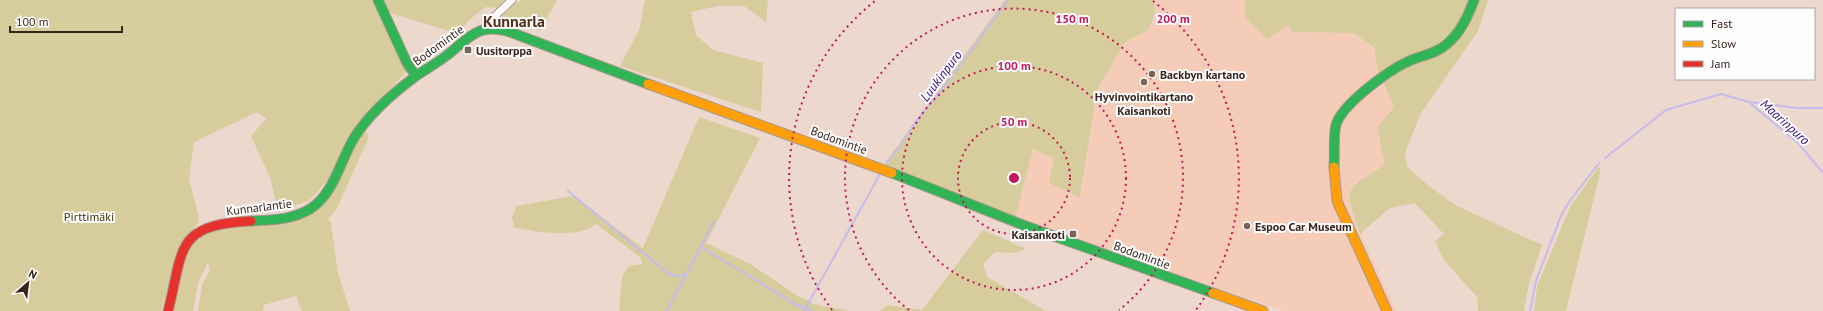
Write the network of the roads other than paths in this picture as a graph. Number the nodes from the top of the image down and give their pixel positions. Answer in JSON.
{"nodes":[{"id":1,"x":378,"y":0,"type":"edge"},
{"id":2,"x":512,"y":0,"type":"edge"},
{"id":3,"x":1474,"y":0,"type":"edge"},
{"id":4,"x":485,"y":29,"type":"junction"},
{"id":5,"x":416,"y":76,"type":"junction"},
{"id":6,"x":168,"y":311,"type":"edge"},
{"id":7,"x":1263,"y":311,"type":"edge"},
{"id":8,"x":1387,"y":311,"type":"edge"}],
"edges":[{"from":1,"to":5,"type":"main road"},
{"from":2,"to":4,"type":"street"},
{"from":3,"to":8,"type":"main road"},
{"from":4,"to":5,"type":"main road","name":"Bodomintie"},
{"from":4,"to":7,"type":"main road","name":"Bodomintie"},
{"from":5,"to":6,"type":"main road","name":"Kunnarlantie"}]}
